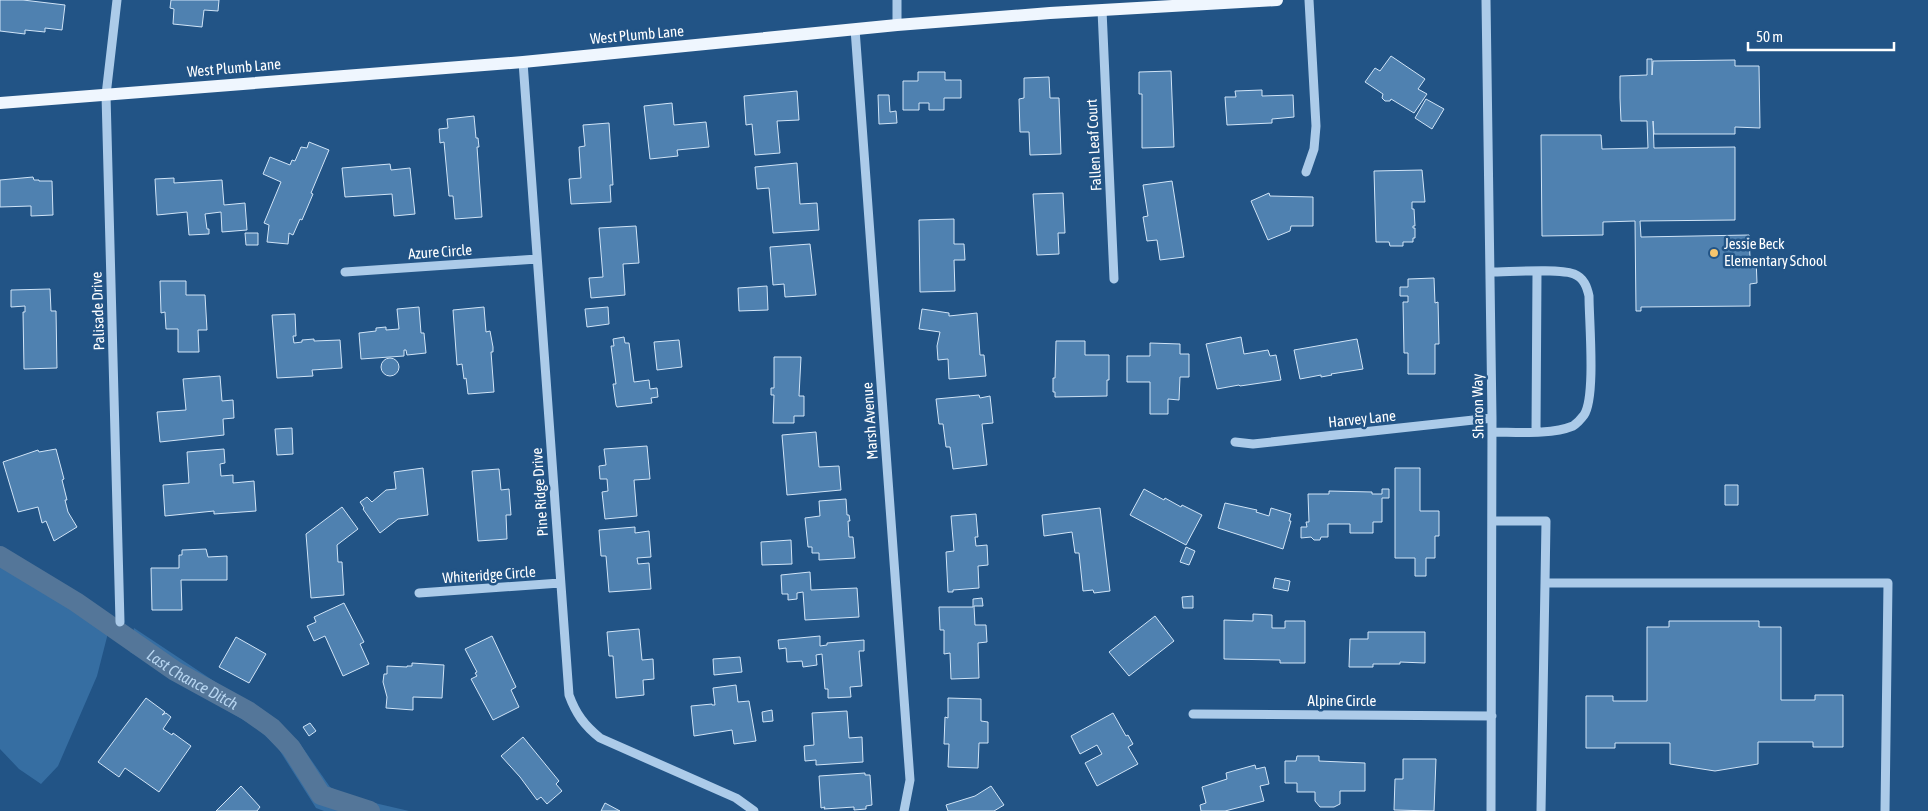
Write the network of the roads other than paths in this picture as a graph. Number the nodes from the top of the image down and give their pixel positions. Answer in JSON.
{"nodes":[{"id":1,"x":117,"y":0,"type":"edge"},
{"id":2,"x":897,"y":0,"type":"edge"},
{"id":3,"x":1277,"y":0,"type":"edge"},
{"id":4,"x":1309,"y":0,"type":"edge"},
{"id":5,"x":1486,"y":0,"type":"edge"},
{"id":6,"x":1102,"y":10,"type":"junction"},
{"id":7,"x":897,"y":25,"type":"junction"},
{"id":8,"x":855,"y":29,"type":"junction"},
{"id":9,"x":523,"y":62,"type":"junction"},
{"id":10,"x":106,"y":95,"type":"junction"},
{"id":11,"x":0,"y":103,"type":"edge"},
{"id":12,"x":1306,"y":172,"type":"dead end"},
{"id":13,"x":537,"y":259,"type":"junction"},
{"id":14,"x":345,"y":272,"type":"dead end"},
{"id":15,"x":1490,"y":272,"type":"junction"},
{"id":16,"x":1537,"y":272,"type":"junction"},
{"id":17,"x":1114,"y":279,"type":"dead end"},
{"id":18,"x":1492,"y":418,"type":"junction"},
{"id":19,"x":1536,"y":431,"type":"junction"},
{"id":20,"x":1492,"y":432,"type":"junction"},
{"id":21,"x":1235,"y":442,"type":"dead end"},
{"id":22,"x":1492,"y":521,"type":"junction"},
{"id":23,"x":560,"y":583,"type":"junction"},
{"id":24,"x":1545,"y":583,"type":"junction"},
{"id":25,"x":419,"y":593,"type":"dead end"},
{"id":26,"x":120,"y":622,"type":"dead end"},
{"id":27,"x":1193,"y":714,"type":"dead end"},
{"id":28,"x":1492,"y":716,"type":"junction"},
{"id":29,"x":754,"y":811,"type":"edge"},
{"id":30,"x":904,"y":811,"type":"edge"},
{"id":31,"x":1491,"y":811,"type":"edge"},
{"id":32,"x":1541,"y":811,"type":"edge"},
{"id":33,"x":1885,"y":811,"type":"edge"}],
"edges":[{"from":1,"to":10,"type":"street","name":"Palisade Drive"},
{"from":2,"to":7,"type":"street"},
{"from":3,"to":6,"type":"main road","name":"West Plumb Lane"},
{"from":4,"to":12,"type":"street"},
{"from":5,"to":15,"type":"street","name":"Sharon Way"},
{"from":6,"to":7,"type":"main road","name":"West Plumb Lane"},
{"from":6,"to":17,"type":"street","name":"Fallen Leaf Court"},
{"from":7,"to":8,"type":"main road","name":"West Plumb Lane"},
{"from":8,"to":9,"type":"main road","name":"West Plumb Lane"},
{"from":8,"to":30,"type":"street","name":"Marsh Avenue"},
{"from":9,"to":10,"type":"main road","name":"West Plumb Lane"},
{"from":9,"to":13,"type":"street","name":"Pine Ridge Drive"},
{"from":10,"to":11,"type":"main road","name":"West Plumb Lane"},
{"from":10,"to":26,"type":"street","name":"Palisade Drive"},
{"from":13,"to":14,"type":"street","name":"Azure Circle"},
{"from":13,"to":23,"type":"street","name":"Pine Ridge Drive"},
{"from":15,"to":16,"type":"street"},
{"from":15,"to":18,"type":"street","name":"Sharon Way"},
{"from":16,"to":19,"type":"street"},
{"from":16,"to":19,"type":"street"},
{"from":18,"to":20,"type":"street","name":"Sharon Way"},
{"from":18,"to":21,"type":"street","name":"Harvey Lane"},
{"from":19,"to":20,"type":"street"},
{"from":20,"to":22,"type":"street","name":"Sharon Way"},
{"from":22,"to":24,"type":"street"},
{"from":22,"to":28,"type":"street","name":"Sharon Way"},
{"from":23,"to":25,"type":"street","name":"Whiteridge Circle"},
{"from":23,"to":29,"type":"street","name":"Pine Ridge Drive"},
{"from":24,"to":32,"type":"street"},
{"from":24,"to":33,"type":"street"},
{"from":27,"to":28,"type":"street","name":"Alpine Circle"},
{"from":28,"to":31,"type":"street","name":"Sharon Way"}]}
